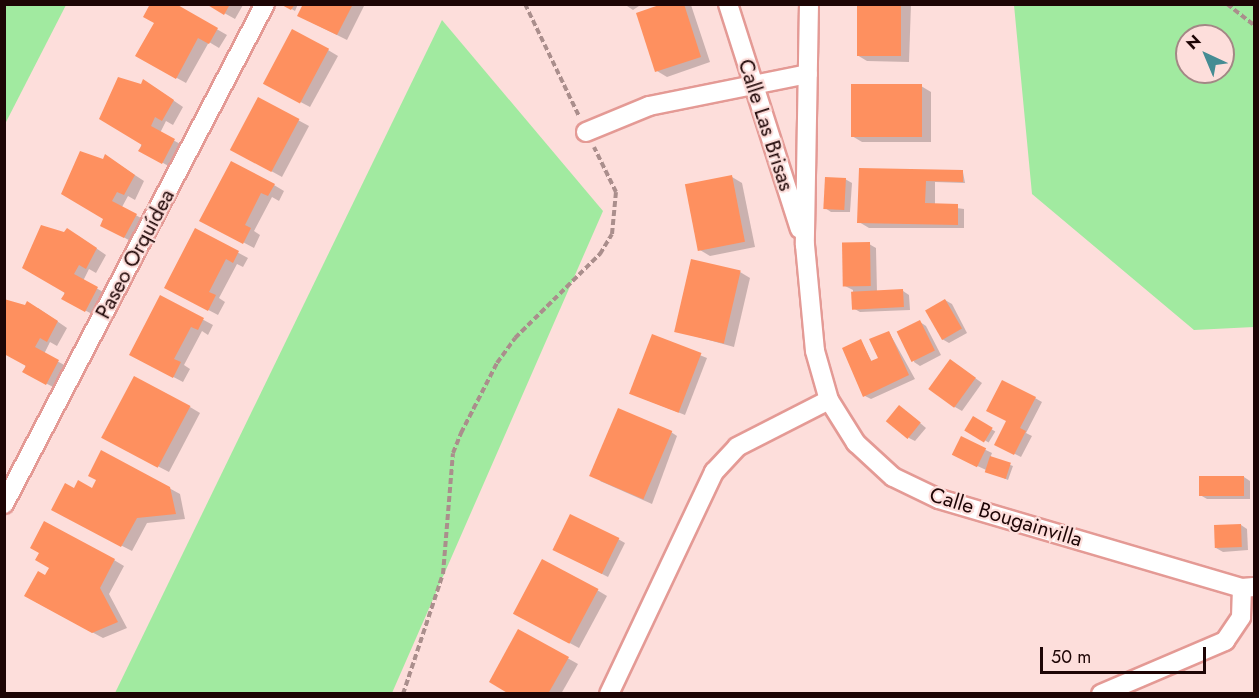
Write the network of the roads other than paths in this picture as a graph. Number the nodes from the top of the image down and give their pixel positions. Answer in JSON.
{"nodes":[{"id":1,"x":265,"y":4,"type":"edge"},
{"id":2,"x":728,"y":4,"type":"edge"},
{"id":3,"x":809,"y":4,"type":"edge"},
{"id":4,"x":808,"y":74,"type":"junction"},
{"id":5,"x":753,"y":84,"type":"junction"},
{"id":6,"x":586,"y":132,"type":"dead end"},
{"id":7,"x":805,"y":245,"type":"junction"},
{"id":8,"x":829,"y":400,"type":"junction"},
{"id":9,"x":4,"y":504,"type":"edge"},
{"id":10,"x":1248,"y":588,"type":"edge"},
{"id":11,"x":609,"y":693,"type":"edge"},
{"id":12,"x":1101,"y":693,"type":"edge"}],
"edges":[{"from":1,"to":9,"type":"street","name":"Paseo Orquídea"},
{"from":2,"to":5,"type":"street","name":"Calle Las Brisas"},
{"from":3,"to":4,"type":"street","name":"Calle Bougainvilla"},
{"from":4,"to":5,"type":"street"},
{"from":4,"to":7,"type":"street","name":"Calle Bougainvilla"},
{"from":5,"to":6,"type":"street"},
{"from":5,"to":7,"type":"street","name":"Calle Las Brisas"},
{"from":7,"to":8,"type":"street","name":"Calle Bougainvilla"},
{"from":8,"to":10,"type":"street","name":"Calle Bougainvilla"},
{"from":8,"to":11,"type":"street"},
{"from":10,"to":12,"type":"street"}]}
